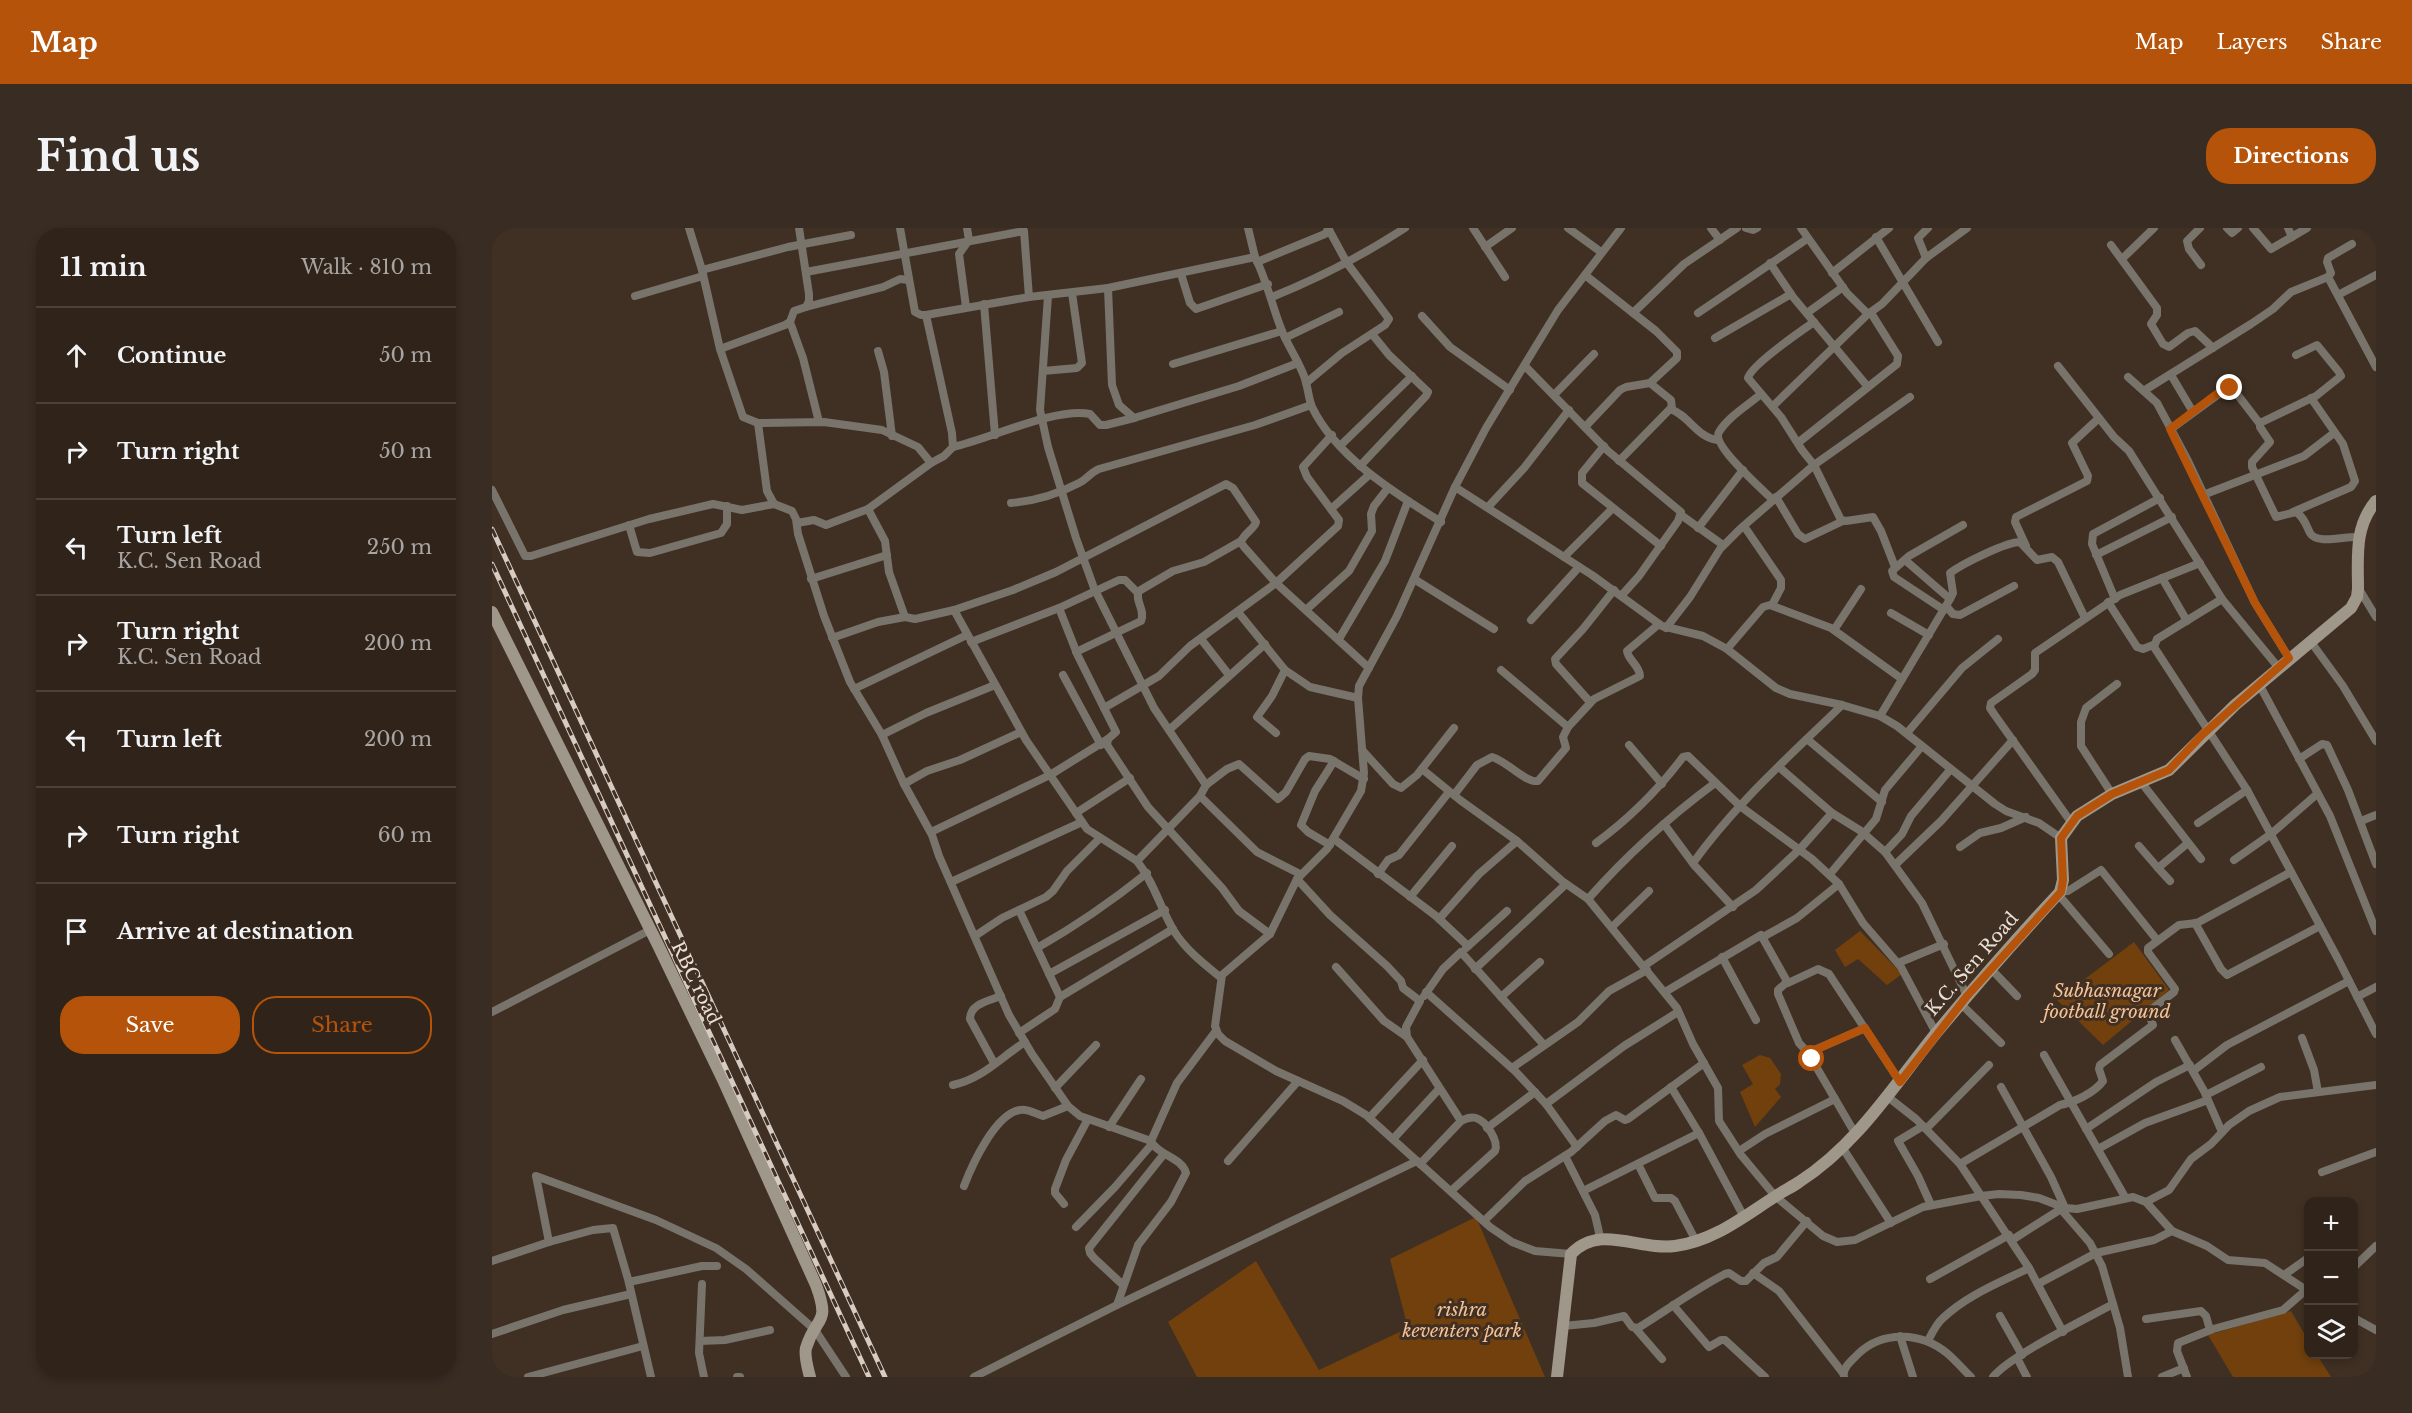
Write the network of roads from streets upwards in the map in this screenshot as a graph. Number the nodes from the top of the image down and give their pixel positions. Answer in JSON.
{"nodes":[{"id":1,"x":689,"y":228,"type":"edge"},
{"id":2,"x":799,"y":228,"type":"edge"},
{"id":3,"x":900,"y":228,"type":"edge"},
{"id":4,"x":967,"y":228,"type":"edge"},
{"id":5,"x":1248,"y":228,"type":"edge"},
{"id":6,"x":1328,"y":228,"type":"edge"},
{"id":7,"x":1405,"y":228,"type":"edge"},
{"id":8,"x":1473,"y":228,"type":"edge"},
{"id":9,"x":1512,"y":228,"type":"edge"},
{"id":10,"x":1568,"y":228,"type":"edge"},
{"id":11,"x":1621,"y":228,"type":"edge"},
{"id":12,"x":1711,"y":228,"type":"edge"},
{"id":13,"x":1737,"y":228,"type":"edge"},
{"id":14,"x":1746,"y":228,"type":"edge"},
{"id":15,"x":1757,"y":228,"type":"edge"},
{"id":16,"x":1801,"y":228,"type":"edge"},
{"id":17,"x":1929,"y":228,"type":"edge"},
{"id":18,"x":1967,"y":228,"type":"edge"},
{"id":19,"x":2154,"y":228,"type":"edge"},
{"id":20,"x":2200,"y":228,"type":"edge"},
{"id":21,"x":2227,"y":228,"type":"edge"},
{"id":22,"x":2238,"y":228,"type":"edge"},
{"id":23,"x":2253,"y":228,"type":"edge"},
{"id":24,"x":2307,"y":228,"type":"edge"},
{"id":25,"x":1881,"y":232,"type":"edge"},
{"id":26,"x":2290,"y":232,"type":"edge"},
{"id":27,"x":851,"y":235,"type":"dead end"},
{"id":28,"x":1807,"y":238,"type":"junction"},
{"id":29,"x":969,"y":240,"type":"junction"},
{"id":30,"x":1720,"y":240,"type":"junction"},
{"id":31,"x":2352,"y":244,"type":"dead end"},
{"id":32,"x":2111,"y":245,"type":"dead end"},
{"id":33,"x":802,"y":246,"type":"junction"},
{"id":34,"x":1485,"y":247,"type":"junction"},
{"id":35,"x":1602,"y":252,"type":"junction"},
{"id":36,"x":905,"y":254,"type":"junction"},
{"id":37,"x":1926,"y":258,"type":"junction"},
{"id":38,"x":1256,"y":260,"type":"junction"},
{"id":39,"x":2122,"y":260,"type":"junction"},
{"id":40,"x":1347,"y":263,"type":"junction"},
{"id":41,"x":1770,"y":263,"type":"junction"},
{"id":42,"x":2201,"y":266,"type":"dead end"},
{"id":43,"x":806,"y":272,"type":"junction"},
{"id":44,"x":703,"y":273,"type":"junction"},
{"id":45,"x":1832,"y":273,"type":"junction"},
{"id":46,"x":1181,"y":274,"type":"junction"},
{"id":47,"x":2376,"y":274,"type":"edge"},
{"id":48,"x":1585,"y":275,"type":"junction"},
{"id":49,"x":1505,"y":277,"type":"dead end"},
{"id":50,"x":2328,"y":277,"type":"junction"},
{"id":51,"x":909,"y":280,"type":"junction"},
{"id":52,"x":1901,"y":283,"type":"junction"},
{"id":53,"x":1268,"y":284,"type":"junction"},
{"id":54,"x":1843,"y":287,"type":"junction"},
{"id":55,"x":1107,"y":288,"type":"junction"},
{"id":56,"x":1072,"y":293,"type":"junction"},
{"id":57,"x":1791,"y":294,"type":"junction"},
{"id":58,"x":2338,"y":295,"type":"junction"},
{"id":59,"x":635,"y":296,"type":"dead end"},
{"id":60,"x":1048,"y":296,"type":"junction"},
{"id":61,"x":1029,"y":297,"type":"junction"},
{"id":62,"x":1272,"y":297,"type":"junction"},
{"id":63,"x":984,"y":304,"type":"junction"},
{"id":64,"x":806,"y":307,"type":"junction"},
{"id":65,"x":966,"y":307,"type":"junction"},
{"id":66,"x":1339,"y":312,"type":"dead end"},
{"id":67,"x":1633,"y":313,"type":"junction"},
{"id":68,"x":1698,"y":313,"type":"dead end"},
{"id":69,"x":1807,"y":314,"type":"junction"},
{"id":70,"x":1870,"y":314,"type":"junction"},
{"id":71,"x":926,"y":315,"type":"junction"},
{"id":72,"x":1422,"y":316,"type":"dead end"},
{"id":73,"x":1814,"y":321,"type":"junction"},
{"id":74,"x":790,"y":322,"type":"junction"},
{"id":75,"x":1284,"y":334,"type":"junction"},
{"id":76,"x":1372,"y":334,"type":"junction"},
{"id":77,"x":1715,"y":338,"type":"dead end"},
{"id":78,"x":1938,"y":342,"type":"dead end"},
{"id":79,"x":1836,"y":347,"type":"junction"},
{"id":80,"x":2213,"y":348,"type":"junction"},
{"id":81,"x":720,"y":349,"type":"junction"},
{"id":82,"x":878,"y":351,"type":"dead end"},
{"id":83,"x":1594,"y":354,"type":"dead end"},
{"id":84,"x":2296,"y":355,"type":"dead end"},
{"id":85,"x":1298,"y":363,"type":"junction"},
{"id":86,"x":1173,"y":364,"type":"dead end"},
{"id":87,"x":1525,"y":366,"type":"junction"},
{"id":88,"x":2058,"y":366,"type":"dead end"},
{"id":89,"x":2376,"y":367,"type":"edge"},
{"id":90,"x":1043,"y":371,"type":"junction"},
{"id":91,"x":2170,"y":375,"type":"junction"},
{"id":92,"x":1412,"y":376,"type":"junction"},
{"id":93,"x":2128,"y":377,"type":"dead end"},
{"id":94,"x":1306,"y":383,"type":"junction"},
{"id":95,"x":1650,"y":383,"type":"junction"},
{"id":96,"x":1868,"y":387,"type":"junction"},
{"id":97,"x":1510,"y":390,"type":"junction"},
{"id":98,"x":2145,"y":390,"type":"junction"},
{"id":99,"x":1761,"y":394,"type":"junction"},
{"id":100,"x":1554,"y":395,"type":"junction"},
{"id":101,"x":1910,"y":397,"type":"dead end"},
{"id":102,"x":2311,"y":398,"type":"junction"},
{"id":103,"x":1311,"y":405,"type":"junction"},
{"id":104,"x":1773,"y":406,"type":"junction"},
{"id":105,"x":1672,"y":409,"type":"junction"},
{"id":106,"x":1569,"y":410,"type":"junction"},
{"id":107,"x":2193,"y":412,"type":"junction"},
{"id":108,"x":1134,"y":418,"type":"junction"},
{"id":109,"x":2099,"y":418,"type":"junction"},
{"id":110,"x":1042,"y":420,"type":"junction"},
{"id":111,"x":819,"y":422,"type":"junction"},
{"id":112,"x":758,"y":423,"type":"junction"},
{"id":113,"x":2260,"y":424,"type":"junction"},
{"id":114,"x":1585,"y":427,"type":"junction"},
{"id":115,"x":2170,"y":429,"type":"junction"},
{"id":116,"x":2334,"y":433,"type":"junction"},
{"id":117,"x":995,"y":435,"type":"junction"},
{"id":118,"x":1332,"y":435,"type":"junction"},
{"id":119,"x":892,"y":436,"type":"junction"},
{"id":120,"x":1718,"y":440,"type":"junction"},
{"id":121,"x":1799,"y":442,"type":"junction"},
{"id":122,"x":1341,"y":445,"type":"junction"},
{"id":123,"x":1604,"y":446,"type":"junction"},
{"id":124,"x":953,"y":447,"type":"junction"},
{"id":125,"x":1619,"y":461,"type":"junction"},
{"id":126,"x":931,"y":463,"type":"junction"},
{"id":127,"x":1814,"y":465,"type":"junction"},
{"id":128,"x":1360,"y":466,"type":"junction"},
{"id":129,"x":1743,"y":470,"type":"junction"},
{"id":130,"x":1370,"y":474,"type":"junction"},
{"id":131,"x":2255,"y":474,"type":"junction"},
{"id":132,"x":1455,"y":487,"type":"junction"},
{"id":133,"x":1388,"y":488,"type":"junction"},
{"id":134,"x":492,"y":490,"type":"edge"},
{"id":135,"x":1061,"y":491,"type":"junction"},
{"id":136,"x":2203,"y":495,"type":"junction"},
{"id":137,"x":2160,"y":498,"type":"junction"},
{"id":138,"x":1774,"y":499,"type":"junction"},
{"id":139,"x":1408,"y":501,"type":"junction"},
{"id":140,"x":2376,"y":501,"type":"edge"},
{"id":141,"x":1011,"y":503,"type":"dead end"},
{"id":142,"x":774,"y":504,"type":"junction"},
{"id":143,"x":727,"y":506,"type":"junction"},
{"id":144,"x":1488,"y":507,"type":"junction"},
{"id":145,"x":868,"y":509,"type":"junction"},
{"id":146,"x":1331,"y":509,"type":"junction"},
{"id":147,"x":1612,"y":509,"type":"junction"},
{"id":148,"x":2293,"y":512,"type":"junction"},
{"id":149,"x":1681,"y":515,"type":"junction"},
{"id":150,"x":2172,"y":517,"type":"junction"},
{"id":151,"x":1843,"y":521,"type":"junction"},
{"id":152,"x":1441,"y":522,"type":"junction"},
{"id":153,"x":797,"y":523,"type":"junction"},
{"id":154,"x":629,"y":525,"type":"junction"},
{"id":155,"x":1963,"y":525,"type":"dead end"},
{"id":156,"x":1744,"y":526,"type":"junction"},
{"id":157,"x":1698,"y":528,"type":"junction"},
{"id":158,"x":2358,"y":537,"type":"junction"},
{"id":159,"x":1241,"y":541,"type":"junction"},
{"id":160,"x":1723,"y":545,"type":"junction"},
{"id":161,"x":1660,"y":546,"type":"junction"},
{"id":162,"x":2026,"y":547,"type":"junction"},
{"id":163,"x":887,"y":555,"type":"junction"},
{"id":164,"x":2096,"y":555,"type":"junction"},
{"id":165,"x":1564,"y":557,"type":"junction"},
{"id":166,"x":1083,"y":558,"type":"junction"},
{"id":167,"x":1905,"y":560,"type":"junction"},
{"id":168,"x":2200,"y":563,"type":"junction"},
{"id":169,"x":1580,"y":567,"type":"junction"},
{"id":170,"x":1895,"y":567,"type":"junction"},
{"id":171,"x":2162,"y":578,"type":"junction"},
{"id":172,"x":812,"y":579,"type":"junction"},
{"id":173,"x":1414,"y":579,"type":"junction"},
{"id":174,"x":1276,"y":583,"type":"junction"},
{"id":175,"x":2014,"y":586,"type":"dead end"},
{"id":176,"x":1861,"y":589,"type":"dead end"},
{"id":177,"x":2358,"y":589,"type":"junction"},
{"id":178,"x":1614,"y":590,"type":"junction"},
{"id":179,"x":1096,"y":592,"type":"junction"},
{"id":180,"x":1138,"y":593,"type":"junction"},
{"id":181,"x":1622,"y":596,"type":"junction"},
{"id":182,"x":2222,"y":599,"type":"junction"},
{"id":183,"x":2111,"y":601,"type":"junction"},
{"id":184,"x":1947,"y":605,"type":"junction"},
{"id":185,"x":1772,"y":606,"type":"junction"},
{"id":186,"x":1059,"y":608,"type":"junction"},
{"id":187,"x":1307,"y":609,"type":"junction"},
{"id":188,"x":954,"y":610,"type":"junction"},
{"id":189,"x":492,"y":612,"type":"edge"},
{"id":190,"x":1238,"y":612,"type":"junction"},
{"id":191,"x":1891,"y":613,"type":"dead end"},
{"id":192,"x":905,"y":616,"type":"junction"},
{"id":193,"x":2376,"y":616,"type":"edge"},
{"id":194,"x":2085,"y":618,"type":"junction"},
{"id":195,"x":1531,"y":620,"type":"dead end"},
{"id":196,"x":2187,"y":621,"type":"junction"},
{"id":197,"x":1662,"y":626,"type":"junction"},
{"id":198,"x":1494,"y":629,"type":"dead end"},
{"id":199,"x":1834,"y":630,"type":"junction"},
{"id":200,"x":1117,"y":633,"type":"junction"},
{"id":201,"x":1929,"y":635,"type":"junction"},
{"id":202,"x":832,"y":638,"type":"junction"},
{"id":203,"x":969,"y":639,"type":"junction"},
{"id":204,"x":1201,"y":639,"type":"junction"},
{"id":205,"x":1339,"y":639,"type":"junction"},
{"id":206,"x":1998,"y":639,"type":"dead end"},
{"id":207,"x":2311,"y":642,"type":"junction"},
{"id":208,"x":1265,"y":644,"type":"junction"},
{"id":209,"x":2153,"y":645,"type":"junction"},
{"id":210,"x":1726,"y":649,"type":"junction"},
{"id":211,"x":1076,"y":652,"type":"junction"},
{"id":212,"x":2289,"y":658,"type":"junction"},
{"id":213,"x":1369,"y":668,"type":"junction"},
{"id":214,"x":2278,"y":668,"type":"junction"},
{"id":215,"x":1285,"y":670,"type":"junction"},
{"id":216,"x":1501,"y":670,"type":"dead end"},
{"id":217,"x":1064,"y":675,"type":"dead end"},
{"id":218,"x":1229,"y":675,"type":"junction"},
{"id":219,"x":1902,"y":679,"type":"junction"},
{"id":220,"x":2117,"y":684,"type":"dead end"},
{"id":221,"x":2259,"y":684,"type":"junction"},
{"id":222,"x":995,"y":685,"type":"junction"},
{"id":223,"x":1143,"y":686,"type":"junction"},
{"id":224,"x":854,"y":689,"type":"junction"},
{"id":225,"x":1358,"y":698,"type":"junction"},
{"id":226,"x":1590,"y":702,"type":"junction"},
{"id":227,"x":1842,"y":705,"type":"junction"},
{"id":228,"x":1104,"y":708,"type":"junction"},
{"id":229,"x":1880,"y":716,"type":"junction"},
{"id":230,"x":1568,"y":727,"type":"junction"},
{"id":231,"x":1454,"y":728,"type":"dead end"},
{"id":232,"x":2208,"y":729,"type":"junction"},
{"id":233,"x":1169,"y":730,"type":"junction"},
{"id":234,"x":1022,"y":732,"type":"junction"},
{"id":235,"x":1276,"y":733,"type":"dead end"},
{"id":236,"x":1907,"y":734,"type":"junction"},
{"id":237,"x":882,"y":735,"type":"junction"},
{"id":238,"x":2375,"y":738,"type":"edge"},
{"id":239,"x":1807,"y":740,"type":"junction"},
{"id":240,"x":2013,"y":740,"type":"junction"},
{"id":241,"x":1105,"y":742,"type":"junction"},
{"id":242,"x":1629,"y":745,"type":"dead end"},
{"id":243,"x":1922,"y":746,"type":"junction"},
{"id":244,"x":1362,"y":750,"type":"junction"},
{"id":245,"x":2299,"y":759,"type":"junction"},
{"id":246,"x":1334,"y":761,"type":"junction"},
{"id":247,"x":1779,"y":767,"type":"junction"},
{"id":248,"x":1422,"y":769,"type":"junction"},
{"id":249,"x":1950,"y":770,"type":"junction"},
{"id":250,"x":1050,"y":775,"type":"junction"},
{"id":251,"x":1130,"y":778,"type":"junction"},
{"id":252,"x":1364,"y":779,"type":"junction"},
{"id":253,"x":2141,"y":782,"type":"junction"},
{"id":254,"x":1715,"y":783,"type":"junction"},
{"id":255,"x":904,"y":784,"type":"junction"},
{"id":256,"x":1662,"y":784,"type":"junction"},
{"id":257,"x":1206,"y":785,"type":"junction"},
{"id":258,"x":1971,"y":786,"type":"junction"},
{"id":259,"x":2247,"y":789,"type":"junction"},
{"id":260,"x":1451,"y":793,"type":"junction"},
{"id":261,"x":2112,"y":794,"type":"junction"},
{"id":262,"x":2317,"y":794,"type":"junction"},
{"id":263,"x":1200,"y":796,"type":"junction"},
{"id":264,"x":1882,"y":802,"type":"junction"},
{"id":265,"x":1740,"y":806,"type":"junction"},
{"id":266,"x":1076,"y":813,"type":"junction"},
{"id":267,"x":1832,"y":813,"type":"junction"},
{"id":268,"x":2376,"y":816,"type":"edge"},
{"id":269,"x":2026,"y":817,"type":"junction"},
{"id":270,"x":2361,"y":820,"type":"junction"},
{"id":271,"x":1082,"y":822,"type":"junction"},
{"id":272,"x":2071,"y":822,"type":"junction"},
{"id":273,"x":1664,"y":824,"type":"junction"},
{"id":274,"x":2198,"y":824,"type":"dead end"},
{"id":275,"x":1167,"y":829,"type":"junction"},
{"id":276,"x":931,"y":832,"type":"junction"},
{"id":277,"x":1864,"y":833,"type":"junction"},
{"id":278,"x":2271,"y":834,"type":"junction"},
{"id":279,"x":1100,"y":838,"type":"junction"},
{"id":280,"x":2061,"y":838,"type":"junction"},
{"id":281,"x":1517,"y":841,"type":"junction"},
{"id":282,"x":1332,"y":842,"type":"junction"},
{"id":283,"x":1596,"y":843,"type":"dead end"},
{"id":284,"x":2188,"y":843,"type":"junction"},
{"id":285,"x":1452,"y":846,"type":"dead end"},
{"id":286,"x":2139,"y":846,"type":"dead end"},
{"id":287,"x":1960,"y":847,"type":"dead end"},
{"id":288,"x":1799,"y":850,"type":"junction"},
{"id":289,"x":1885,"y":852,"type":"junction"},
{"id":290,"x":2201,"y":859,"type":"dead end"},
{"id":291,"x":2234,"y":860,"type":"dead end"},
{"id":292,"x":1137,"y":861,"type":"junction"},
{"id":293,"x":2376,"y":861,"type":"edge"},
{"id":294,"x":1692,"y":863,"type":"junction"},
{"id":295,"x":1895,"y":865,"type":"junction"},
{"id":296,"x":2158,"y":868,"type":"junction"},
{"id":297,"x":2291,"y":872,"type":"junction"},
{"id":298,"x":1147,"y":873,"type":"junction"},
{"id":299,"x":1378,"y":874,"type":"junction"},
{"id":300,"x":1830,"y":874,"type":"junction"},
{"id":301,"x":1298,"y":876,"type":"junction"},
{"id":302,"x":2170,"y":881,"type":"dead end"},
{"id":303,"x":951,"y":882,"type":"junction"},
{"id":304,"x":1566,"y":884,"type":"junction"},
{"id":305,"x":1839,"y":884,"type":"junction"},
{"id":306,"x":1649,"y":891,"type":"dead end"},
{"id":307,"x":2059,"y":893,"type":"junction"},
{"id":308,"x":1410,"y":897,"type":"junction"},
{"id":309,"x":1588,"y":899,"type":"junction"},
{"id":310,"x":1733,"y":907,"type":"junction"},
{"id":311,"x":1018,"y":910,"type":"junction"},
{"id":312,"x":1165,"y":910,"type":"junction"},
{"id":313,"x":1507,"y":911,"type":"dead end"},
{"id":314,"x":1438,"y":919,"type":"junction"},
{"id":315,"x":2195,"y":924,"type":"junction"},
{"id":316,"x":2320,"y":926,"type":"junction"},
{"id":317,"x":1612,"y":927,"type":"junction"},
{"id":318,"x":1173,"y":929,"type":"junction"},
{"id":319,"x":650,"y":930,"type":"junction"},
{"id":320,"x":2376,"y":931,"type":"edge"},
{"id":321,"x":1269,"y":934,"type":"junction"},
{"id":322,"x":975,"y":936,"type":"junction"},
{"id":323,"x":1763,"y":937,"type":"junction"},
{"id":324,"x":2157,"y":940,"type":"junction"},
{"id":325,"x":1944,"y":944,"type":"junction"},
{"id":326,"x":1468,"y":946,"type":"junction"},
{"id":327,"x":1037,"y":948,"type":"junction"},
{"id":328,"x":1461,"y":952,"type":"junction"},
{"id":329,"x":2109,"y":954,"type":"dead end"},
{"id":330,"x":1722,"y":957,"type":"junction"},
{"id":331,"x":1540,"y":962,"type":"dead end"},
{"id":332,"x":1898,"y":963,"type":"junction"},
{"id":333,"x":1336,"y":967,"type":"dead end"},
{"id":334,"x":1645,"y":968,"type":"junction"},
{"id":335,"x":1475,"y":969,"type":"junction"},
{"id":336,"x":1990,"y":969,"type":"junction"},
{"id":337,"x":1049,"y":974,"type":"junction"},
{"id":338,"x":1220,"y":977,"type":"junction"},
{"id":339,"x":2349,"y":981,"type":"junction"},
{"id":340,"x":1787,"y":982,"type":"junction"},
{"id":341,"x":2376,"y":987,"type":"edge"},
{"id":342,"x":1426,"y":992,"type":"junction"},
{"id":343,"x":1665,"y":992,"type":"junction"},
{"id":344,"x":1001,"y":996,"type":"junction"},
{"id":345,"x":2017,"y":996,"type":"dead end"},
{"id":346,"x":1060,"y":997,"type":"junction"},
{"id":347,"x":2357,"y":997,"type":"junction"},
{"id":348,"x":1501,"y":998,"type":"junction"},
{"id":349,"x":1964,"y":1000,"type":"junction"},
{"id":350,"x":1420,"y":1001,"type":"junction"},
{"id":351,"x":492,"y":1012,"type":"edge"},
{"id":352,"x":1678,"y":1012,"type":"junction"},
{"id":353,"x":1756,"y":1020,"type":"dead end"},
{"id":354,"x":1865,"y":1028,"type":"junction"},
{"id":355,"x":1216,"y":1031,"type":"junction"},
{"id":356,"x":2375,"y":1031,"type":"edge"},
{"id":357,"x":1019,"y":1033,"type":"junction"},
{"id":358,"x":1936,"y":1033,"type":"junction"},
{"id":359,"x":1407,"y":1037,"type":"junction"},
{"id":360,"x":2302,"y":1038,"type":"dead end"},
{"id":361,"x":2175,"y":1040,"type":"dead end"},
{"id":362,"x":1025,"y":1042,"type":"junction"},
{"id":363,"x":2001,"y":1043,"type":"dead end"},
{"id":364,"x":1096,"y":1045,"type":"dead end"},
{"id":365,"x":1544,"y":1045,"type":"junction"},
{"id":366,"x":2044,"y":1055,"type":"dead end"},
{"id":367,"x":1812,"y":1056,"type":"junction"},
{"id":368,"x":1423,"y":1060,"type":"junction"},
{"id":369,"x":994,"y":1063,"type":"junction"},
{"id":370,"x":1704,"y":1063,"type":"junction"},
{"id":371,"x":1989,"y":1065,"type":"dead end"},
{"id":372,"x":2261,"y":1067,"type":"dead end"},
{"id":373,"x":1512,"y":1068,"type":"junction"},
{"id":374,"x":2192,"y":1068,"type":"junction"},
{"id":375,"x":1141,"y":1079,"type":"dead end"},
{"id":376,"x":1298,"y":1081,"type":"junction"},
{"id":377,"x":1900,"y":1082,"type":"junction"},
{"id":378,"x":953,"y":1085,"type":"dead end"},
{"id":379,"x":2376,"y":1085,"type":"edge"},
{"id":380,"x":1671,"y":1087,"type":"junction"},
{"id":381,"x":2001,"y":1087,"type":"dead end"},
{"id":382,"x":1055,"y":1088,"type":"junction"},
{"id":383,"x":1439,"y":1089,"type":"junction"},
{"id":384,"x":1535,"y":1092,"type":"junction"},
{"id":385,"x":2318,"y":1092,"type":"junction"},
{"id":386,"x":1888,"y":1097,"type":"junction"},
{"id":387,"x":2207,"y":1097,"type":"junction"},
{"id":388,"x":1835,"y":1099,"type":"junction"},
{"id":389,"x":2072,"y":1103,"type":"junction"},
{"id":390,"x":1546,"y":1104,"type":"junction"},
{"id":391,"x":1068,"y":1106,"type":"junction"},
{"id":392,"x":1370,"y":1117,"type":"junction"},
{"id":393,"x":1088,"y":1119,"type":"junction"},
{"id":394,"x":1461,"y":1121,"type":"junction"},
{"id":395,"x":1109,"y":1127,"type":"junction"},
{"id":396,"x":1924,"y":1127,"type":"junction"},
{"id":397,"x":2023,"y":1127,"type":"junction"},
{"id":398,"x":1487,"y":1128,"type":"junction"},
{"id":399,"x":2086,"y":1129,"type":"junction"},
{"id":400,"x":2222,"y":1132,"type":"junction"},
{"id":401,"x":1699,"y":1133,"type":"junction"},
{"id":402,"x":1856,"y":1135,"type":"junction"},
{"id":403,"x":1394,"y":1138,"type":"junction"},
{"id":404,"x":1151,"y":1142,"type":"junction"},
{"id":405,"x":1577,"y":1147,"type":"junction"},
{"id":406,"x":1842,"y":1147,"type":"junction"},
{"id":407,"x":2098,"y":1149,"type":"junction"},
{"id":408,"x":1739,"y":1151,"type":"junction"},
{"id":409,"x":2376,"y":1152,"type":"edge"},
{"id":410,"x":1164,"y":1154,"type":"junction"},
{"id":411,"x":1565,"y":1156,"type":"junction"},
{"id":412,"x":1228,"y":1161,"type":"dead end"},
{"id":413,"x":1418,"y":1162,"type":"junction"},
{"id":414,"x":1638,"y":1164,"type":"junction"},
{"id":415,"x":1960,"y":1164,"type":"junction"},
{"id":416,"x":2322,"y":1172,"type":"dead end"},
{"id":417,"x":964,"y":1186,"type":"dead end"},
{"id":418,"x":1451,"y":1191,"type":"junction"},
{"id":419,"x":1583,"y":1191,"type":"junction"},
{"id":420,"x":1775,"y":1196,"type":"junction"},
{"id":421,"x":1981,"y":1196,"type":"junction"},
{"id":422,"x":2125,"y":1197,"type":"junction"},
{"id":423,"x":2146,"y":1202,"type":"junction"},
{"id":424,"x":1064,"y":1204,"type":"dead end"},
{"id":425,"x":1931,"y":1205,"type":"junction"},
{"id":426,"x":2061,"y":1208,"type":"junction"},
{"id":427,"x":1744,"y":1217,"type":"junction"},
{"id":428,"x":1484,"y":1221,"type":"junction"},
{"id":429,"x":1807,"y":1221,"type":"junction"},
{"id":430,"x":1891,"y":1223,"type":"junction"},
{"id":431,"x":1076,"y":1227,"type":"dead end"},
{"id":432,"x":2172,"y":1231,"type":"junction"},
{"id":433,"x":1600,"y":1238,"type":"junction"},
{"id":434,"x":2011,"y":1238,"type":"junction"},
{"id":435,"x":1696,"y":1241,"type":"junction"},
{"id":436,"x":549,"y":1242,"type":"junction"},
{"id":437,"x":2376,"y":1246,"type":"edge"},
{"id":438,"x":2096,"y":1253,"type":"junction"},
{"id":439,"x":1572,"y":1254,"type":"junction"},
{"id":440,"x":492,"y":1261,"type":"edge"},
{"id":441,"x":2304,"y":1261,"type":"edge"},
{"id":442,"x":2358,"y":1263,"type":"edge"},
{"id":443,"x":717,"y":1266,"type":"dead end"},
{"id":444,"x":2029,"y":1268,"type":"junction"},
{"id":445,"x":1753,"y":1273,"type":"junction"},
{"id":446,"x":2284,"y":1275,"type":"junction"},
{"id":447,"x":1930,"y":1280,"type":"dead end"},
{"id":448,"x":629,"y":1282,"type":"junction"},
{"id":449,"x":702,"y":1284,"type":"dead end"},
{"id":450,"x":2038,"y":1284,"type":"junction"},
{"id":451,"x":1123,"y":1285,"type":"junction"},
{"id":452,"x":2304,"y":1288,"type":"edge"},
{"id":453,"x":2304,"y":1292,"type":"edge"},
{"id":454,"x":631,"y":1294,"type":"junction"},
{"id":455,"x":2113,"y":1304,"type":"junction"},
{"id":456,"x":1117,"y":1305,"type":"junction"},
{"id":457,"x":1673,"y":1305,"type":"junction"},
{"id":458,"x":2000,"y":1316,"type":"dead end"},
{"id":459,"x":2146,"y":1319,"type":"dead end"},
{"id":460,"x":2358,"y":1320,"type":"edge"},
{"id":461,"x":1563,"y":1326,"type":"junction"},
{"id":462,"x":1636,"y":1329,"type":"junction"},
{"id":463,"x":770,"y":1330,"type":"dead end"},
{"id":464,"x":815,"y":1330,"type":"junction"},
{"id":465,"x":2210,"y":1330,"type":"junction"},
{"id":466,"x":2376,"y":1330,"type":"edge"},
{"id":467,"x":2063,"y":1332,"type":"junction"},
{"id":468,"x":492,"y":1334,"type":"edge"},
{"id":469,"x":1900,"y":1336,"type":"junction"},
{"id":470,"x":700,"y":1341,"type":"junction"},
{"id":471,"x":1928,"y":1341,"type":"junction"},
{"id":472,"x":643,"y":1346,"type":"junction"},
{"id":473,"x":2020,"y":1357,"type":"junction"},
{"id":474,"x":1662,"y":1359,"type":"dead end"},
{"id":475,"x":2184,"y":1368,"type":"junction"},
{"id":476,"x":1758,"y":1370,"type":"junction"},
{"id":477,"x":1843,"y":1375,"type":"edge"},
{"id":478,"x":528,"y":1377,"type":"edge"},
{"id":479,"x":651,"y":1377,"type":"edge"},
{"id":480,"x":704,"y":1377,"type":"edge"},
{"id":481,"x":810,"y":1377,"type":"edge"},
{"id":482,"x":846,"y":1377,"type":"edge"},
{"id":483,"x":974,"y":1377,"type":"edge"},
{"id":484,"x":1557,"y":1377,"type":"edge"},
{"id":485,"x":1750,"y":1377,"type":"edge"},
{"id":486,"x":1765,"y":1377,"type":"edge"},
{"id":487,"x":1913,"y":1377,"type":"edge"},
{"id":488,"x":1971,"y":1377,"type":"edge"},
{"id":489,"x":1994,"y":1377,"type":"edge"},
{"id":490,"x":2027,"y":1377,"type":"edge"},
{"id":491,"x":2128,"y":1377,"type":"edge"},
{"id":492,"x":2162,"y":1377,"type":"edge"},
{"id":493,"x":2187,"y":1377,"type":"edge"}],
"edges":[{"from":1,"to":44,"type":"street"},
{"from":2,"to":33,"type":"street"},
{"from":3,"to":36,"type":"street"},
{"from":4,"to":29,"type":"street"},
{"from":5,"to":38,"type":"street"},
{"from":6,"to":38,"type":"street"},
{"from":6,"to":40,"type":"street"},
{"from":7,"to":40,"type":"street"},
{"from":8,"to":34,"type":"street"},
{"from":9,"to":34,"type":"street"},
{"from":10,"to":35,"type":"street"},
{"from":11,"to":35,"type":"street"},
{"from":12,"to":30,"type":"street"},
{"from":13,"to":30,"type":"street"},
{"from":14,"to":15,"type":"street"},
{"from":16,"to":28,"type":"street"},
{"from":17,"to":37,"type":"street"},
{"from":18,"to":37,"type":"street"},
{"from":19,"to":39,"type":"street"},
{"from":20,"to":42,"type":"street"},
{"from":21,"to":22,"type":"street"},
{"from":23,"to":26,"type":"street"},
{"from":24,"to":26,"type":"street"},
{"from":25,"to":45,"type":"street"},
{"from":25,"to":52,"type":"street"},
{"from":27,"to":33,"type":"street"},
{"from":28,"to":41,"type":"street"},
{"from":28,"to":45,"type":"street"},
{"from":29,"to":36,"type":"street"},
{"from":29,"to":61,"type":"street"},
{"from":29,"to":65,"type":"street"},
{"from":30,"to":67,"type":"street"},
{"from":31,"to":50,"type":"street"},
{"from":32,"to":39,"type":"street"},
{"from":33,"to":43,"type":"street"},
{"from":33,"to":44,"type":"street"},
{"from":34,"to":49,"type":"street"},
{"from":35,"to":48,"type":"street"},
{"from":36,"to":43,"type":"street"},
{"from":36,"to":51,"type":"street"},
{"from":37,"to":52,"type":"street"},
{"from":38,"to":46,"type":"street"},
{"from":38,"to":53,"type":"street"},
{"from":39,"to":80,"type":"street"},
{"from":40,"to":62,"type":"street"},
{"from":40,"to":76,"type":"street"},
{"from":41,"to":57,"type":"street"},
{"from":41,"to":68,"type":"street"},
{"from":43,"to":64,"type":"street"},
{"from":44,"to":59,"type":"street"},
{"from":44,"to":81,"type":"street"},
{"from":45,"to":54,"type":"street"},
{"from":46,"to":53,"type":"street"},
{"from":46,"to":55,"type":"street"},
{"from":47,"to":58,"type":"street"},
{"from":48,"to":67,"type":"street"},
{"from":48,"to":87,"type":"street"},
{"from":50,"to":58,"type":"street"},
{"from":50,"to":80,"type":"street"},
{"from":51,"to":64,"type":"street"},
{"from":51,"to":71,"type":"street"},
{"from":52,"to":70,"type":"street"},
{"from":52,"to":78,"type":"street"},
{"from":53,"to":62,"type":"street"},
{"from":54,"to":69,"type":"street"},
{"from":54,"to":70,"type":"street"},
{"from":55,"to":56,"type":"street"},
{"from":55,"to":108,"type":"street"},
{"from":56,"to":60,"type":"street"},
{"from":56,"to":90,"type":"street"},
{"from":57,"to":69,"type":"street"},
{"from":57,"to":77,"type":"street"},
{"from":58,"to":89,"type":"street"},
{"from":60,"to":61,"type":"street"},
{"from":60,"to":90,"type":"street"},
{"from":61,"to":63,"type":"street"},
{"from":62,"to":75,"type":"street"},
{"from":63,"to":65,"type":"street"},
{"from":63,"to":117,"type":"street"},
{"from":64,"to":74,"type":"street"},
{"from":65,"to":71,"type":"street"},
{"from":66,"to":75,"type":"street"},
{"from":67,"to":95,"type":"street"},
{"from":69,"to":73,"type":"street"},
{"from":70,"to":79,"type":"street"},
{"from":70,"to":96,"type":"street"},
{"from":71,"to":124,"type":"street"},
{"from":72,"to":97,"type":"street"},
{"from":73,"to":79,"type":"street"},
{"from":73,"to":99,"type":"street"},
{"from":74,"to":81,"type":"street"},
{"from":74,"to":111,"type":"street"},
{"from":75,"to":85,"type":"street"},
{"from":75,"to":86,"type":"street"},
{"from":76,"to":92,"type":"street"},
{"from":76,"to":94,"type":"street"},
{"from":79,"to":96,"type":"street"},
{"from":79,"to":104,"type":"street"},
{"from":80,"to":91,"type":"street"},
{"from":81,"to":112,"type":"street"},
{"from":82,"to":119,"type":"street"},
{"from":83,"to":100,"type":"street"},
{"from":84,"to":102,"type":"street"},
{"from":85,"to":94,"type":"street"},
{"from":85,"to":108,"type":"street"},
{"from":87,"to":97,"type":"street"},
{"from":87,"to":100,"type":"street"},
{"from":88,"to":109,"type":"street"},
{"from":90,"to":110,"type":"street"},
{"from":91,"to":98,"type":"street"},
{"from":91,"to":107,"type":"street"},
{"from":92,"to":122,"type":"street"},
{"from":92,"to":128,"type":"street"},
{"from":93,"to":98,"type":"street"},
{"from":94,"to":103,"type":"street"},
{"from":95,"to":105,"type":"street"},
{"from":95,"to":114,"type":"street"},
{"from":96,"to":121,"type":"street"},
{"from":97,"to":132,"type":"street"},
{"from":98,"to":115,"type":"street"},
{"from":99,"to":104,"type":"street"},
{"from":99,"to":120,"type":"street"},
{"from":100,"to":106,"type":"street"},
{"from":101,"to":127,"type":"street"},
{"from":102,"to":113,"type":"street"},
{"from":102,"to":116,"type":"street"},
{"from":103,"to":118,"type":"street"},
{"from":103,"to":135,"type":"street"},
{"from":104,"to":121,"type":"street"},
{"from":105,"to":120,"type":"street"},
{"from":105,"to":125,"type":"street"},
{"from":106,"to":114,"type":"street"},
{"from":106,"to":144,"type":"street"},
{"from":107,"to":113,"type":"street"},
{"from":107,"to":115,"type":"street"},
{"from":108,"to":110,"type":"street"},
{"from":109,"to":137,"type":"street"},
{"from":109,"to":162,"type":"street"},
{"from":110,"to":117,"type":"street"},
{"from":110,"to":135,"type":"street"},
{"from":111,"to":112,"type":"street"},
{"from":111,"to":119,"type":"street"},
{"from":112,"to":142,"type":"street"},
{"from":113,"to":131,"type":"street"},
{"from":114,"to":123,"type":"street"},
{"from":115,"to":136,"type":"street"},
{"from":116,"to":131,"type":"street"},
{"from":116,"to":148,"type":"street"},
{"from":117,"to":124,"type":"street"},
{"from":118,"to":122,"type":"street"},
{"from":118,"to":146,"type":"street"},
{"from":119,"to":126,"type":"street"},
{"from":120,"to":129,"type":"street"},
{"from":121,"to":127,"type":"street"},
{"from":122,"to":128,"type":"street"},
{"from":123,"to":125,"type":"street"},
{"from":123,"to":147,"type":"street"},
{"from":124,"to":126,"type":"street"},
{"from":125,"to":149,"type":"street"},
{"from":126,"to":145,"type":"street"},
{"from":127,"to":138,"type":"street"},
{"from":127,"to":151,"type":"street"},
{"from":128,"to":130,"type":"street"},
{"from":129,"to":138,"type":"street"},
{"from":129,"to":157,"type":"street"},
{"from":130,"to":133,"type":"street"},
{"from":130,"to":146,"type":"street"},
{"from":131,"to":136,"type":"street"},
{"from":131,"to":148,"type":"street"},
{"from":132,"to":144,"type":"street"},
{"from":132,"to":152,"type":"street"},
{"from":133,"to":139,"type":"street"},
{"from":133,"to":187,"type":"street"},
{"from":134,"to":154,"type":"street"},
{"from":135,"to":141,"type":"street"},
{"from":135,"to":166,"type":"street"},
{"from":136,"to":212,"type":"street"},
{"from":137,"to":150,"type":"street"},
{"from":137,"to":164,"type":"street"},
{"from":138,"to":151,"type":"street"},
{"from":138,"to":156,"type":"street"},
{"from":139,"to":152,"type":"street"},
{"from":139,"to":205,"type":"street"},
{"from":140,"to":158,"type":"street"},
{"from":142,"to":143,"type":"street"},
{"from":142,"to":153,"type":"street"},
{"from":143,"to":154,"type":"street"},
{"from":143,"to":154,"type":"street"},
{"from":144,"to":165,"type":"street"},
{"from":145,"to":153,"type":"street"},
{"from":145,"to":163,"type":"street"},
{"from":146,"to":174,"type":"street"},
{"from":147,"to":161,"type":"street"},
{"from":147,"to":165,"type":"street"},
{"from":148,"to":158,"type":"street"},
{"from":149,"to":157,"type":"street"},
{"from":149,"to":161,"type":"street"},
{"from":150,"to":164,"type":"street"},
{"from":150,"to":168,"type":"street"},
{"from":151,"to":170,"type":"street"},
{"from":152,"to":173,"type":"street"},
{"from":153,"to":172,"type":"street"},
{"from":155,"to":167,"type":"street"},
{"from":156,"to":160,"type":"street"},
{"from":156,"to":185,"type":"street"},
{"from":157,"to":160,"type":"street"},
{"from":158,"to":177,"type":"street"},
{"from":159,"to":166,"type":"street"},
{"from":159,"to":174,"type":"street"},
{"from":159,"to":180,"type":"street"},
{"from":160,"to":197,"type":"street"},
{"from":161,"to":181,"type":"street"},
{"from":162,"to":184,"type":"street"},
{"from":162,"to":194,"type":"street"},
{"from":163,"to":172,"type":"street"},
{"from":163,"to":192,"type":"street"},
{"from":164,"to":183,"type":"street"},
{"from":165,"to":169,"type":"street"},
{"from":166,"to":179,"type":"street"},
{"from":166,"to":188,"type":"street"},
{"from":167,"to":170,"type":"street"},
{"from":167,"to":184,"type":"street"},
{"from":168,"to":171,"type":"street"},
{"from":168,"to":182,"type":"street"},
{"from":169,"to":178,"type":"street"},
{"from":169,"to":195,"type":"street"},
{"from":170,"to":184,"type":"street"},
{"from":171,"to":183,"type":"street"},
{"from":171,"to":196,"type":"street"},
{"from":172,"to":202,"type":"street"},
{"from":173,"to":198,"type":"street"},
{"from":173,"to":213,"type":"street"},
{"from":174,"to":187,"type":"street"},
{"from":174,"to":190,"type":"street"},
{"from":175,"to":184,"type":"street"},
{"from":176,"to":199,"type":"street"},
{"from":177,"to":193,"type":"street"},
{"from":177,"to":207,"type":"street"},
{"from":178,"to":181,"type":"street"},
{"from":178,"to":226,"type":"street"},
{"from":179,"to":180,"type":"street"},
{"from":179,"to":186,"type":"street"},
{"from":179,"to":200,"type":"street"},
{"from":180,"to":200,"type":"street"},
{"from":181,"to":197,"type":"street"},
{"from":182,"to":196,"type":"street"},
{"from":182,"to":214,"type":"street"},
{"from":183,"to":194,"type":"street"},
{"from":183,"to":209,"type":"street"},
{"from":184,"to":201,"type":"street"},
{"from":185,"to":199,"type":"street"},
{"from":185,"to":210,"type":"street"},
{"from":186,"to":203,"type":"street"},
{"from":186,"to":211,"type":"street"},
{"from":187,"to":205,"type":"street"},
{"from":188,"to":192,"type":"street"},
{"from":188,"to":203,"type":"street"},
{"from":189,"to":319,"type":"street","name":"RBC road"},
{"from":190,"to":204,"type":"street"},
{"from":190,"to":208,"type":"street"},
{"from":191,"to":201,"type":"street"},
{"from":192,"to":202,"type":"street"},
{"from":194,"to":240,"type":"street"},
{"from":196,"to":209,"type":"street"},
{"from":197,"to":210,"type":"street"},
{"from":197,"to":226,"type":"street"},
{"from":199,"to":219,"type":"street"},
{"from":200,"to":211,"type":"street"},
{"from":200,"to":223,"type":"street"},
{"from":201,"to":219,"type":"street"},
{"from":202,"to":224,"type":"street"},
{"from":203,"to":222,"type":"street"},
{"from":203,"to":224,"type":"street"},
{"from":204,"to":218,"type":"street"},
{"from":204,"to":223,"type":"street"},
{"from":205,"to":213,"type":"street"},
{"from":206,"to":236,"type":"street"},
{"from":207,"to":212,"type":"street"},
{"from":207,"to":238,"type":"street"},
{"from":208,"to":215,"type":"street"},
{"from":208,"to":218,"type":"street"},
{"from":209,"to":232,"type":"street"},
{"from":210,"to":227,"type":"street"},
{"from":211,"to":228,"type":"street"},
{"from":212,"to":214,"type":"street"},
{"from":213,"to":225,"type":"street"},
{"from":214,"to":221,"type":"street"},
{"from":215,"to":225,"type":"street"},
{"from":215,"to":235,"type":"street"},
{"from":216,"to":230,"type":"street"},
{"from":217,"to":241,"type":"street"},
{"from":218,"to":233,"type":"street"},
{"from":219,"to":229,"type":"street"},
{"from":220,"to":261,"type":"street"},
{"from":221,"to":232,"type":"street"},
{"from":221,"to":245,"type":"street"},
{"from":222,"to":234,"type":"street"},
{"from":222,"to":237,"type":"street"},
{"from":223,"to":228,"type":"street"},
{"from":223,"to":233,"type":"street"},
{"from":224,"to":237,"type":"street"},
{"from":225,"to":244,"type":"street"},
{"from":226,"to":230,"type":"street"},
{"from":227,"to":229,"type":"street"},
{"from":227,"to":239,"type":"street"},
{"from":228,"to":241,"type":"street"},
{"from":229,"to":236,"type":"street"},
{"from":230,"to":260,"type":"street"},
{"from":231,"to":248,"type":"street"},
{"from":232,"to":253,"type":"street"},
{"from":232,"to":259,"type":"street"},
{"from":233,"to":257,"type":"street"},
{"from":234,"to":250,"type":"street"},
{"from":234,"to":255,"type":"street"},
{"from":236,"to":243,"type":"street"},
{"from":237,"to":255,"type":"street"},
{"from":239,"to":247,"type":"street"},
{"from":239,"to":264,"type":"street"},
{"from":240,"to":258,"type":"street"},
{"from":240,"to":272,"type":"street"},
{"from":241,"to":250,"type":"street"},
{"from":241,"to":251,"type":"street"},
{"from":242,"to":256,"type":"street"},
{"from":243,"to":249,"type":"street"},
{"from":243,"to":264,"type":"street"},
{"from":244,"to":248,"type":"street"},
{"from":244,"to":252,"type":"street"},
{"from":245,"to":262,"type":"street"},
{"from":245,"to":270,"type":"street"},
{"from":246,"to":252,"type":"street"},
{"from":246,"to":257,"type":"street"},
{"from":246,"to":282,"type":"street"},
{"from":247,"to":265,"type":"street"},
{"from":247,"to":267,"type":"street"},
{"from":248,"to":260,"type":"street"},
{"from":249,"to":258,"type":"street"},
{"from":249,"to":289,"type":"street"},
{"from":250,"to":266,"type":"street"},
{"from":250,"to":276,"type":"street"},
{"from":251,"to":266,"type":"street"},
{"from":251,"to":275,"type":"street"},
{"from":252,"to":282,"type":"street"},
{"from":253,"to":261,"type":"street"},
{"from":253,"to":284,"type":"street"},
{"from":254,"to":256,"type":"street"},
{"from":254,"to":265,"type":"street"},
{"from":254,"to":273,"type":"street"},
{"from":255,"to":276,"type":"street"},
{"from":256,"to":283,"type":"street"},
{"from":257,"to":263,"type":"street"},
{"from":258,"to":269,"type":"street"},
{"from":258,"to":295,"type":"street"},
{"from":259,"to":274,"type":"street"},
{"from":259,"to":278,"type":"street"},
{"from":260,"to":281,"type":"street"},
{"from":260,"to":299,"type":"street"},
{"from":261,"to":272,"type":"street"},
{"from":262,"to":278,"type":"street"},
{"from":262,"to":320,"type":"street"},
{"from":263,"to":275,"type":"street"},
{"from":263,"to":301,"type":"street"},
{"from":264,"to":277,"type":"street"},
{"from":265,"to":288,"type":"street"},
{"from":265,"to":294,"type":"street"},
{"from":266,"to":271,"type":"street"},
{"from":267,"to":277,"type":"street"},
{"from":267,"to":288,"type":"street"},
{"from":268,"to":270,"type":"street"},
{"from":269,"to":280,"type":"street"},
{"from":269,"to":287,"type":"street"},
{"from":270,"to":293,"type":"street"},
{"from":271,"to":279,"type":"street"},
{"from":271,"to":303,"type":"street"},
{"from":272,"to":280,"type":"street"},
{"from":273,"to":294,"type":"street"},
{"from":273,"to":309,"type":"street"},
{"from":275,"to":292,"type":"street"},
{"from":275,"to":321,"type":"street"},
{"from":276,"to":303,"type":"street"},
{"from":277,"to":289,"type":"street"},
{"from":277,"to":300,"type":"street"},
{"from":278,"to":291,"type":"street"},
{"from":278,"to":297,"type":"street"},
{"from":279,"to":292,"type":"street"},
{"from":279,"to":311,"type":"street"},
{"from":280,"to":307,"type":"street"},
{"from":281,"to":304,"type":"street"},
{"from":281,"to":314,"type":"street"},
{"from":282,"to":299,"type":"street"},
{"from":282,"to":301,"type":"street"},
{"from":284,"to":290,"type":"street"},
{"from":284,"to":296,"type":"street"},
{"from":285,"to":308,"type":"street"},
{"from":286,"to":296,"type":"street"},
{"from":288,"to":300,"type":"street"},
{"from":288,"to":310,"type":"street"},
{"from":289,"to":295,"type":"street"},
{"from":292,"to":298,"type":"street"},
{"from":294,"to":310,"type":"street"},
{"from":295,"to":325,"type":"street"},
{"from":296,"to":302,"type":"street"},
{"from":297,"to":315,"type":"street"},
{"from":297,"to":316,"type":"street"},
{"from":298,"to":312,"type":"street"},
{"from":298,"to":327,"type":"street"},
{"from":299,"to":308,"type":"street"},
{"from":300,"to":305,"type":"street"},
{"from":301,"to":321,"type":"street"},
{"from":301,"to":350,"type":"street"},
{"from":303,"to":322,"type":"street"},
{"from":304,"to":309,"type":"street"},
{"from":304,"to":335,"type":"street"},
{"from":305,"to":323,"type":"street"},
{"from":305,"to":332,"type":"street"},
{"from":306,"to":317,"type":"street"},
{"from":307,"to":324,"type":"street"},
{"from":307,"to":329,"type":"street"},
{"from":307,"to":336,"type":"street","name":"K.C. Sen Road"},
{"from":308,"to":314,"type":"street"},
{"from":309,"to":317,"type":"street"},
{"from":310,"to":334,"type":"street"},
{"from":311,"to":322,"type":"street"},
{"from":311,"to":327,"type":"street"},
{"from":312,"to":318,"type":"street"},
{"from":312,"to":337,"type":"street"},
{"from":313,"to":326,"type":"street"},
{"from":314,"to":326,"type":"street"},
{"from":315,"to":316,"type":"street"},
{"from":315,"to":324,"type":"street"},
{"from":316,"to":339,"type":"street"},
{"from":317,"to":334,"type":"street"},
{"from":318,"to":338,"type":"street"},
{"from":318,"to":346,"type":"street"},
{"from":319,"to":351,"type":"street"},
{"from":319,"to":464,"type":"street","name":"RBC road"},
{"from":321,"to":338,"type":"street"},
{"from":322,"to":344,"type":"street"},
{"from":323,"to":330,"type":"street"},
{"from":323,"to":340,"type":"street"},
{"from":324,"to":389,"type":"street"},
{"from":325,"to":332,"type":"street"},
{"from":325,"to":349,"type":"street"},
{"from":326,"to":328,"type":"street"},
{"from":327,"to":337,"type":"street"},
{"from":328,"to":335,"type":"street"},
{"from":328,"to":342,"type":"street"},
{"from":330,"to":343,"type":"street"},
{"from":330,"to":353,"type":"street"},
{"from":331,"to":348,"type":"street"},
{"from":332,"to":358,"type":"street"},
{"from":333,"to":359,"type":"street"},
{"from":334,"to":343,"type":"street"},
{"from":334,"to":365,"type":"street"},
{"from":335,"to":348,"type":"street"},
{"from":336,"to":345,"type":"street"},
{"from":336,"to":349,"type":"street","name":"K.C. Sen Road"},
{"from":337,"to":346,"type":"street"},
{"from":338,"to":355,"type":"street"},
{"from":339,"to":347,"type":"street"},
{"from":339,"to":374,"type":"street"},
{"from":340,"to":354,"type":"street"},
{"from":340,"to":367,"type":"street"},
{"from":341,"to":347,"type":"street"},
{"from":342,"to":350,"type":"street"},
{"from":342,"to":373,"type":"street"},
{"from":343,"to":352,"type":"street"},
{"from":344,"to":357,"type":"street"},
{"from":344,"to":369,"type":"street"},
{"from":346,"to":357,"type":"street"},
{"from":347,"to":356,"type":"street"},
{"from":348,"to":365,"type":"street"},
{"from":349,"to":358,"type":"street","name":"K.C. Sen Road"},
{"from":349,"to":363,"type":"street"},
{"from":350,"to":359,"type":"street"},
{"from":352,"to":370,"type":"street"},
{"from":352,"to":390,"type":"street"},
{"from":354,"to":367,"type":"street"},
{"from":354,"to":377,"type":"street"},
{"from":355,"to":376,"type":"street"},
{"from":355,"to":404,"type":"street"},
{"from":357,"to":362,"type":"street"},
{"from":358,"to":377,"type":"street","name":"K.C. Sen Road"},
{"from":359,"to":368,"type":"street"},
{"from":360,"to":385,"type":"street"},
{"from":361,"to":374,"type":"street"},
{"from":362,"to":369,"type":"street"},
{"from":362,"to":382,"type":"street"},
{"from":364,"to":382,"type":"street"},
{"from":365,"to":373,"type":"street"},
{"from":366,"to":389,"type":"street"},
{"from":367,"to":388,"type":"street"},
{"from":368,"to":383,"type":"street"},
{"from":368,"to":392,"type":"street"},
{"from":369,"to":378,"type":"street"},
{"from":370,"to":380,"type":"street"},
{"from":370,"to":408,"type":"street"},
{"from":371,"to":396,"type":"street"},
{"from":372,"to":387,"type":"street"},
{"from":373,"to":384,"type":"street"},
{"from":374,"to":387,"type":"street"},
{"from":374,"to":399,"type":"street"},
{"from":375,"to":395,"type":"street"},
{"from":376,"to":392,"type":"street"},
{"from":376,"to":412,"type":"street"},
{"from":377,"to":386,"type":"street","name":"K.C. Sen Road"},
{"from":379,"to":385,"type":"street"},
{"from":380,"to":401,"type":"street"},
{"from":380,"to":405,"type":"street"},
{"from":381,"to":397,"type":"street"},
{"from":382,"to":391,"type":"street"},
{"from":383,"to":394,"type":"street"},
{"from":383,"to":403,"type":"street"},
{"from":384,"to":390,"type":"street"},
{"from":384,"to":398,"type":"street"},
{"from":385,"to":400,"type":"street"},
{"from":386,"to":396,"type":"street"},
{"from":386,"to":402,"type":"street","name":"K.C. Sen Road"},
{"from":387,"to":400,"type":"street"},
{"from":387,"to":407,"type":"street"},
{"from":388,"to":402,"type":"street"},
{"from":388,"to":408,"type":"street"},
{"from":389,"to":397,"type":"street"},
{"from":389,"to":399,"type":"street"},
{"from":390,"to":405,"type":"street"},
{"from":391,"to":393,"type":"street"},
{"from":391,"to":417,"type":"street"},
{"from":392,"to":403,"type":"street"},
{"from":393,"to":395,"type":"street"},
{"from":393,"to":424,"type":"street"},
{"from":394,"to":398,"type":"street"},
{"from":394,"to":413,"type":"street"},
{"from":395,"to":404,"type":"street"},
{"from":396,"to":415,"type":"street"},
{"from":396,"to":425,"type":"street"},
{"from":397,"to":415,"type":"street"},
{"from":397,"to":426,"type":"street"},
{"from":398,"to":418,"type":"street"},
{"from":399,"to":407,"type":"street"},
{"from":400,"to":423,"type":"street"},
{"from":401,"to":414,"type":"street"},
{"from":401,"to":427,"type":"street"},
{"from":402,"to":406,"type":"street","name":"K.C. Sen Road"},
{"from":403,"to":413,"type":"street"},
{"from":404,"to":410,"type":"street"},
{"from":404,"to":431,"type":"street"},
{"from":405,"to":411,"type":"street"},
{"from":406,"to":420,"type":"street","name":"K.C. Sen Road"},
{"from":406,"to":430,"type":"street"},
{"from":407,"to":422,"type":"street"},
{"from":408,"to":420,"type":"street"},
{"from":409,"to":416,"type":"street"},
{"from":410,"to":451,"type":"street"},
{"from":410,"to":451,"type":"street"},
{"from":411,"to":419,"type":"street"},
{"from":411,"to":428,"type":"street"},
{"from":413,"to":418,"type":"street"},
{"from":413,"to":456,"type":"street"},
{"from":414,"to":419,"type":"street"},
{"from":414,"to":435,"type":"street"},
{"from":415,"to":421,"type":"street"},
{"from":418,"to":428,"type":"street"},
{"from":419,"to":433,"type":"street"},
{"from":420,"to":427,"type":"street","name":"K.C. Sen Road"},
{"from":420,"to":429,"type":"street"},
{"from":421,"to":425,"type":"street"},
{"from":421,"to":426,"type":"street"},
{"from":421,"to":434,"type":"street"},
{"from":422,"to":423,"type":"street"},
{"from":422,"to":426,"type":"street"},
{"from":423,"to":432,"type":"street"},
{"from":425,"to":430,"type":"street"},
{"from":426,"to":434,"type":"street"},
{"from":426,"to":438,"type":"street"},
{"from":427,"to":435,"type":"street","name":"K.C. Sen Road"},
{"from":428,"to":439,"type":"street"},
{"from":429,"to":430,"type":"street"},
{"from":429,"to":445,"type":"street"},
{"from":432,"to":438,"type":"street"},
{"from":432,"to":446,"type":"street"},
{"from":433,"to":435,"type":"street","name":"K.C. Sen Road"},
{"from":433,"to":439,"type":"street"},
{"from":434,"to":444,"type":"street"},
{"from":434,"to":447,"type":"street"},
{"from":436,"to":440,"type":"street"},
{"from":436,"to":448,"type":"street"},
{"from":436,"to":464,"type":"street"},
{"from":437,"to":442,"type":"street"},
{"from":438,"to":450,"type":"street"},
{"from":438,"to":455,"type":"street"},
{"from":439,"to":461,"type":"street"},
{"from":441,"to":446,"type":"street"},
{"from":443,"to":448,"type":"street"},
{"from":444,"to":450,"type":"street"},
{"from":444,"to":471,"type":"street"},
{"from":445,"to":457,"type":"street"},
{"from":445,"to":477,"type":"street"},
{"from":446,"to":452,"type":"street"},
{"from":448,"to":454,"type":"street"},
{"from":449,"to":470,"type":"street"},
{"from":450,"to":467,"type":"street"},
{"from":451,"to":456,"type":"street"},
{"from":453,"to":465,"type":"street"},
{"from":454,"to":468,"type":"street"},
{"from":454,"to":472,"type":"street"},
{"from":455,"to":467,"type":"street"},
{"from":455,"to":491,"type":"street"},
{"from":456,"to":483,"type":"street"},
{"from":457,"to":462,"type":"street"},
{"from":457,"to":476,"type":"street"},
{"from":458,"to":473,"type":"street"},
{"from":459,"to":465,"type":"street"},
{"from":460,"to":466,"type":"street"},
{"from":461,"to":462,"type":"street"},
{"from":461,"to":484,"type":"street"},
{"from":462,"to":474,"type":"street"},
{"from":463,"to":470,"type":"street"},
{"from":464,"to":481,"type":"street","name":"RBC road"},
{"from":464,"to":482,"type":"street"},
{"from":465,"to":475,"type":"street"},
{"from":467,"to":473,"type":"street"},
{"from":469,"to":471,"type":"street"},
{"from":469,"to":477,"type":"street"},
{"from":469,"to":487,"type":"street"},
{"from":470,"to":480,"type":"street"},
{"from":471,"to":488,"type":"street"},
{"from":472,"to":478,"type":"street"},
{"from":472,"to":479,"type":"street"},
{"from":473,"to":489,"type":"street"},
{"from":473,"to":490,"type":"street"},
{"from":475,"to":492,"type":"street"},
{"from":475,"to":493,"type":"street"},
{"from":476,"to":485,"type":"street"},
{"from":476,"to":486,"type":"street"}]}
